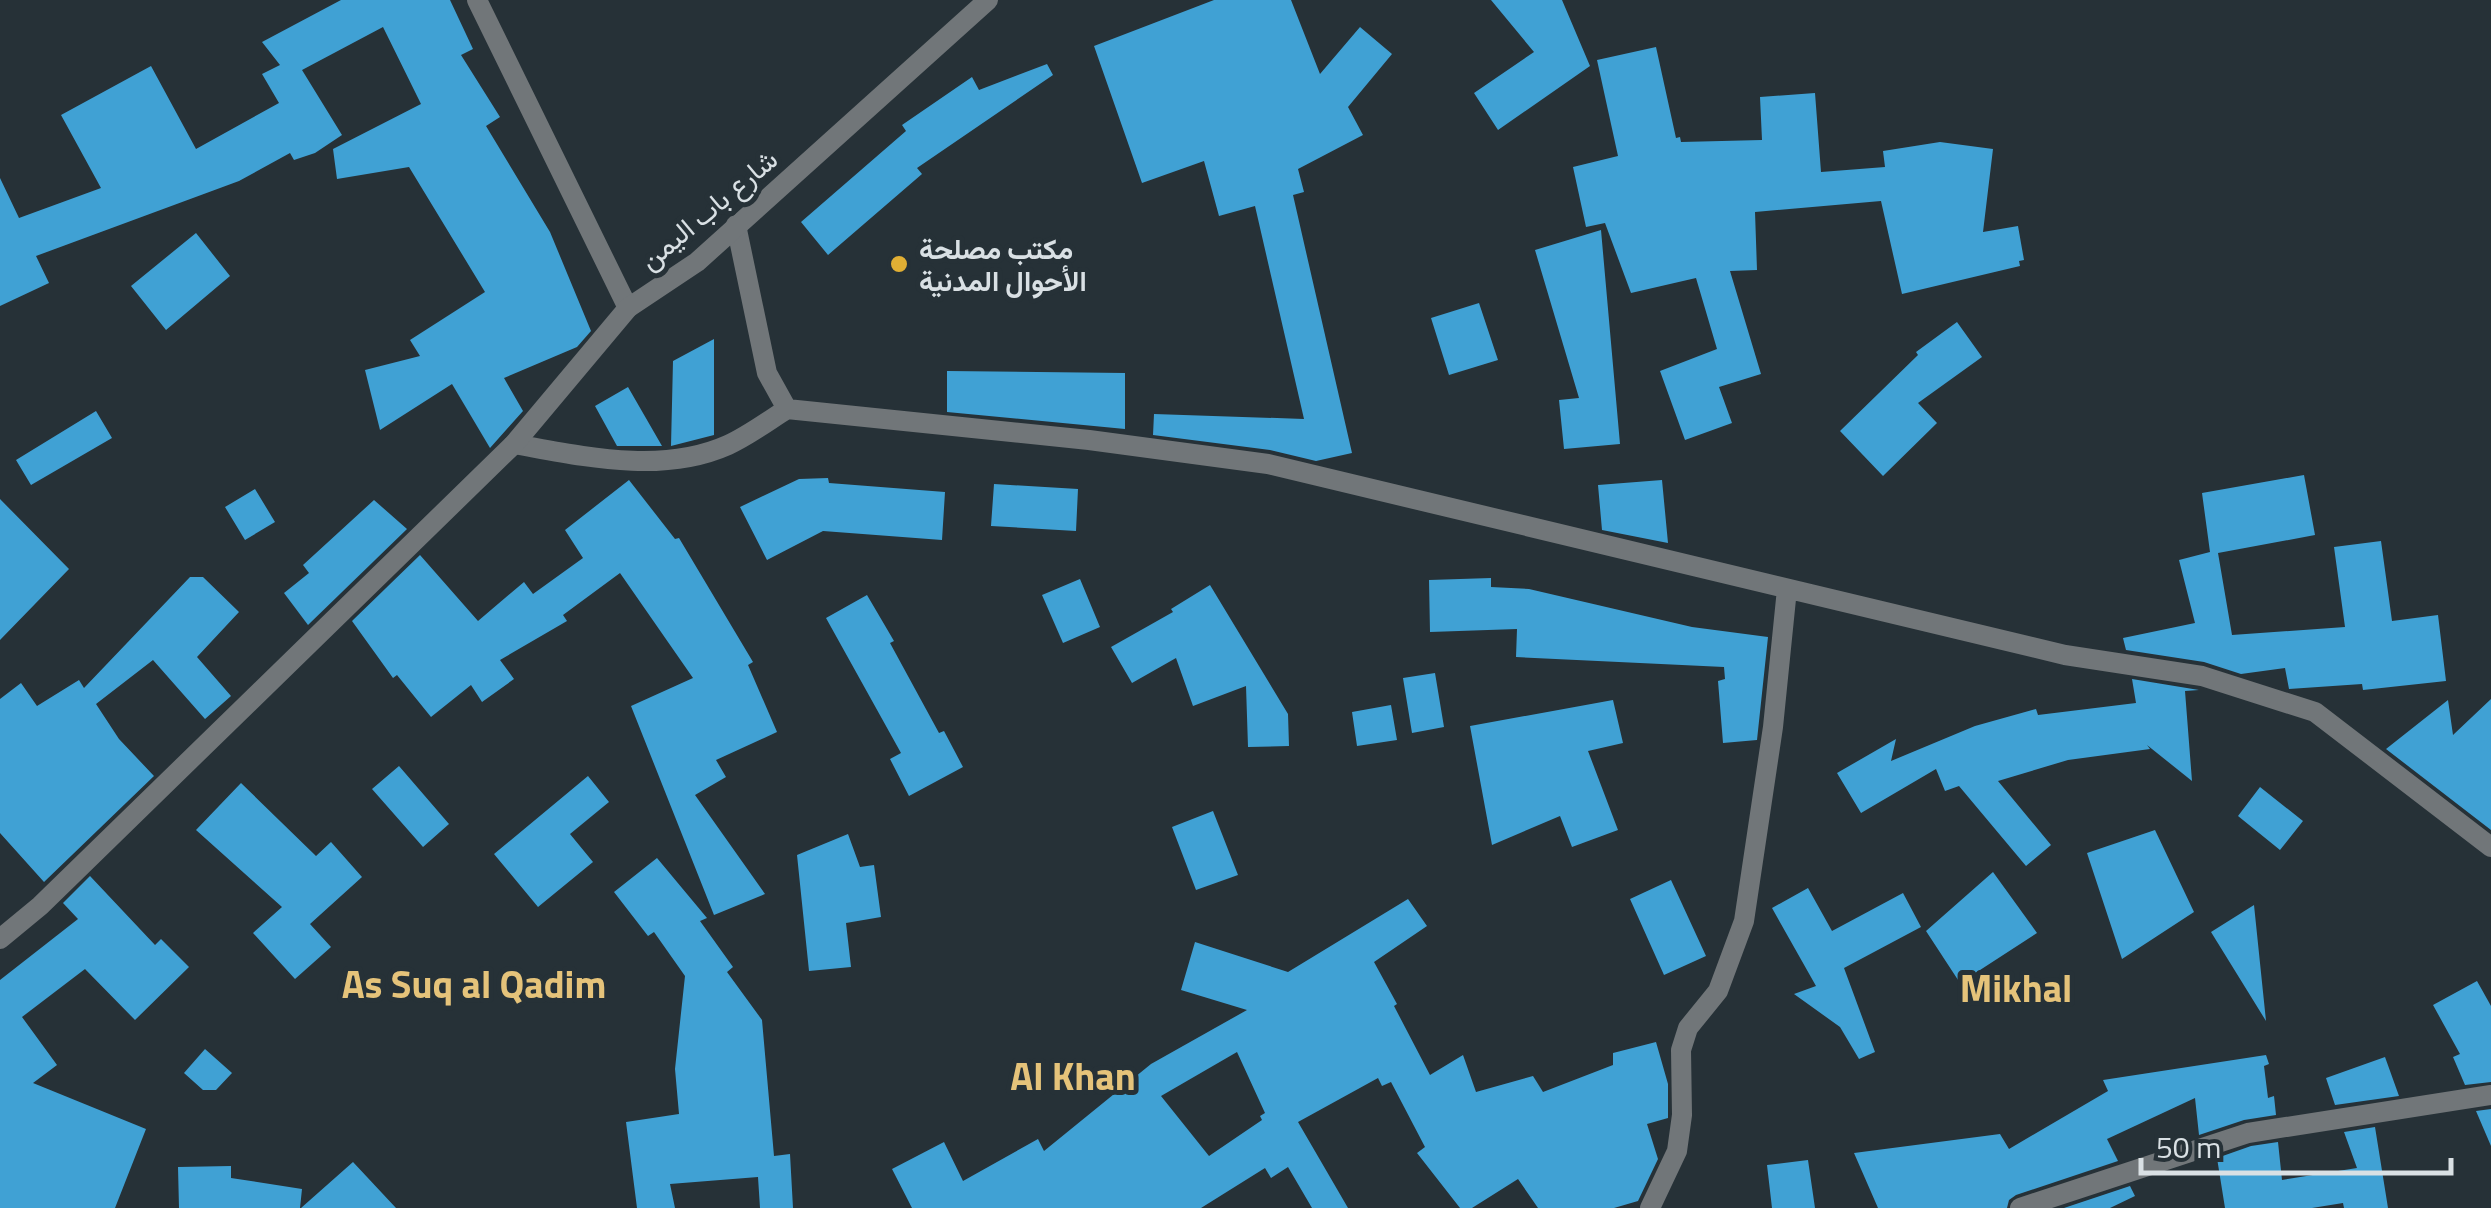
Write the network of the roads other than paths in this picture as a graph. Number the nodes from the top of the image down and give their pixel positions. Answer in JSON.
{"nodes":[{"id":1,"x":476,"y":0,"type":"edge"},
{"id":2,"x":988,"y":0,"type":"edge"},
{"id":3,"x":736,"y":225,"type":"junction"},
{"id":4,"x":628,"y":308,"type":"junction"},
{"id":5,"x":787,"y":409,"type":"junction"},
{"id":6,"x":514,"y":444,"type":"junction"},
{"id":7,"x":1787,"y":589,"type":"junction"},
{"id":8,"x":2491,"y":847,"type":"edge"},
{"id":9,"x":0,"y":939,"type":"edge"},
{"id":10,"x":2491,"y":1095,"type":"edge"},
{"id":11,"x":1650,"y":1208,"type":"edge"},
{"id":12,"x":2020,"y":1208,"type":"edge"}],
"edges":[{"from":1,"to":4,"type":"street","name":"شارع باب اليمن"},
{"from":2,"to":3,"type":"street","name":"شارع باب اليمن"},
{"from":3,"to":4,"type":"street","name":"شارع باب اليمن"},
{"from":3,"to":5,"type":"street"},
{"from":4,"to":6,"type":"street"},
{"from":5,"to":6,"type":"street"},
{"from":5,"to":7,"type":"street"},
{"from":6,"to":9,"type":"street"},
{"from":7,"to":8,"type":"street"},
{"from":7,"to":11,"type":"street"},
{"from":10,"to":12,"type":"street"}]}
